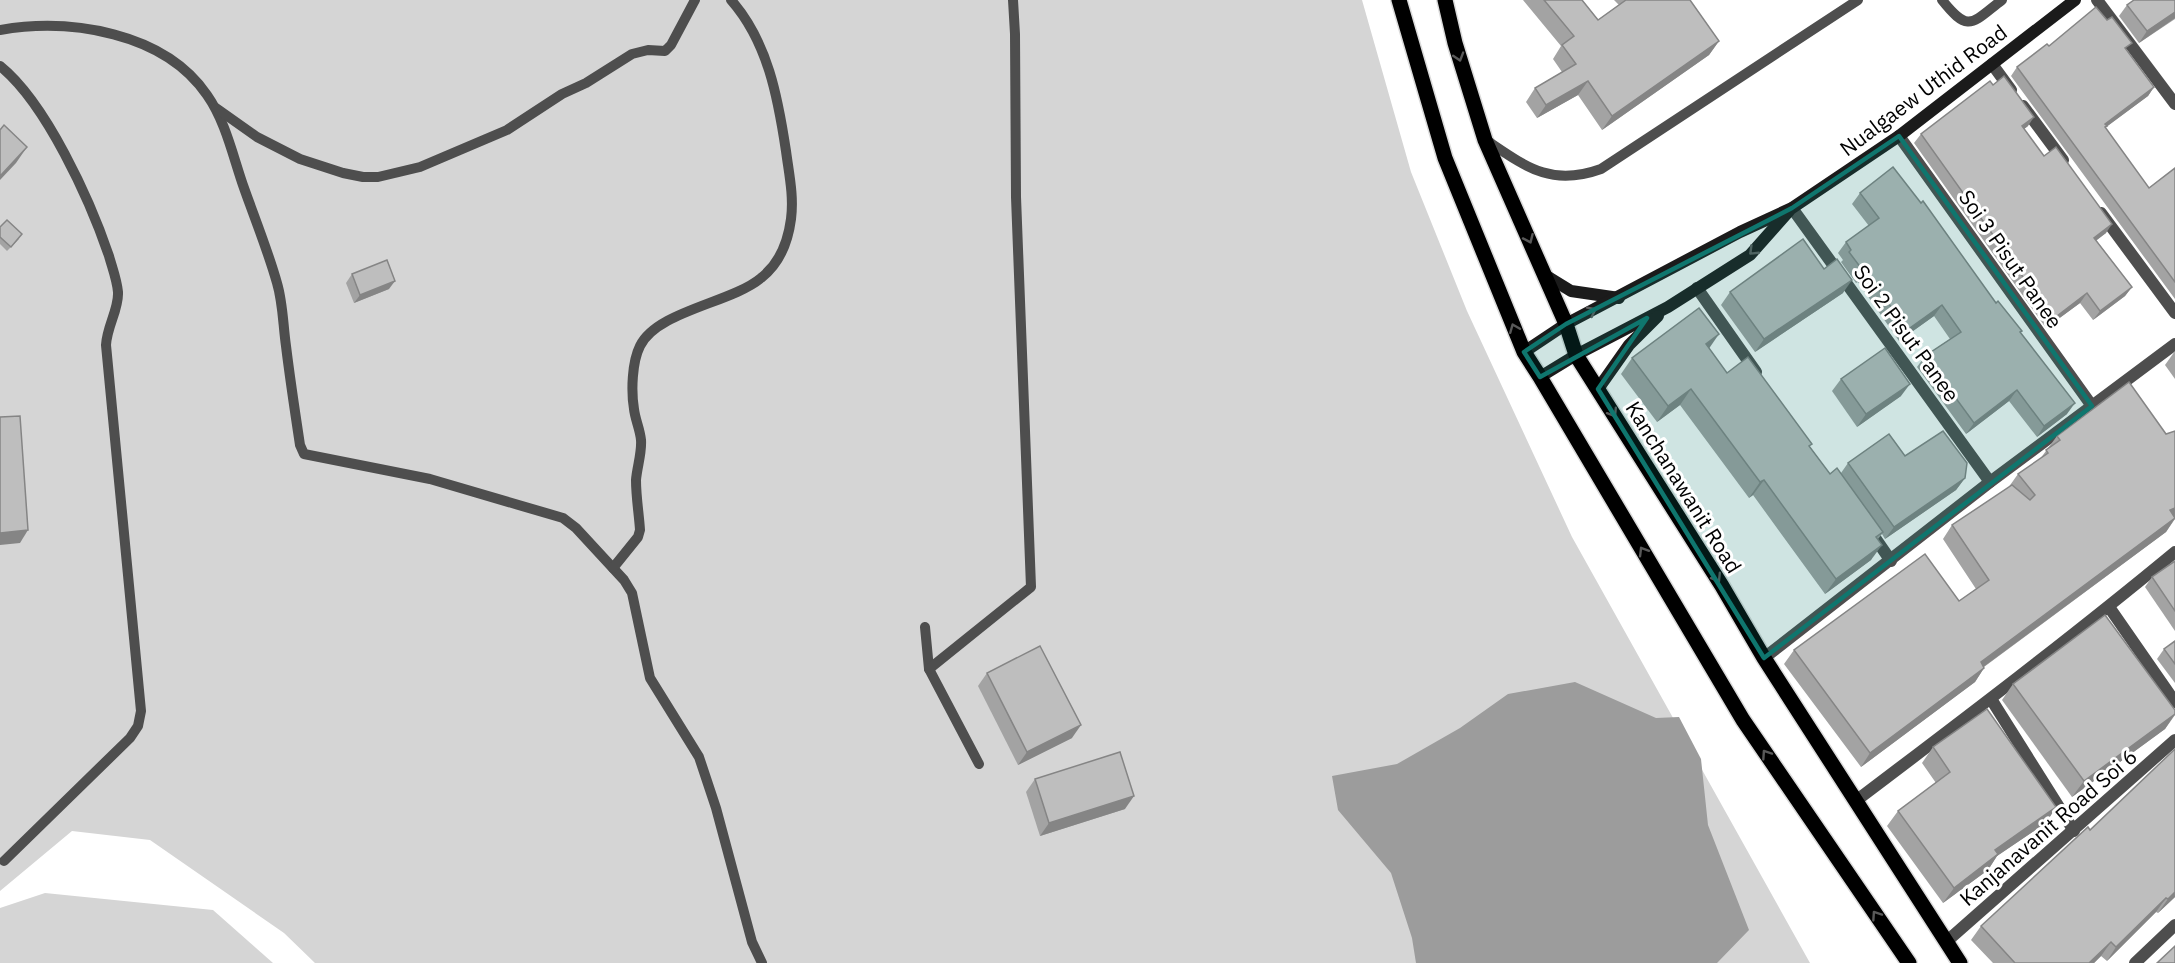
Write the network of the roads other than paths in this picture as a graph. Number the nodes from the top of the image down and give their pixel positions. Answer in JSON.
{"nodes":[{"id":1,"x":695,"y":0,"type":"edge"},
{"id":2,"x":731,"y":0,"type":"edge"},
{"id":3,"x":1012,"y":0,"type":"edge"},
{"id":4,"x":1399,"y":0,"type":"edge"},
{"id":5,"x":1445,"y":0,"type":"edge"},
{"id":6,"x":1858,"y":0,"type":"edge"},
{"id":7,"x":1942,"y":0,"type":"edge"},
{"id":8,"x":2002,"y":0,"type":"edge"},
{"id":9,"x":2097,"y":0,"type":"edge"},
{"id":10,"x":2071,"y":1,"type":"edge"},
{"id":11,"x":0,"y":30,"type":"edge"},
{"id":12,"x":1992,"y":64,"type":"junction"},
{"id":13,"x":0,"y":66,"type":"edge"},
{"id":14,"x":2175,"y":104,"type":"edge"},
{"id":15,"x":213,"y":105,"type":"junction"},
{"id":16,"x":1899,"y":136,"type":"junction"},
{"id":17,"x":1485,"y":140,"type":"junction"},
{"id":18,"x":2070,"y":170,"type":"edge"},
{"id":19,"x":2091,"y":198,"type":"edge"},
{"id":20,"x":1792,"y":208,"type":"junction"},
{"id":21,"x":1545,"y":275,"type":"junction"},
{"id":22,"x":1697,"y":288,"type":"junction"},
{"id":23,"x":1619,"y":298,"type":"junction"},
{"id":24,"x":1668,"y":307,"type":"junction"},
{"id":25,"x":2175,"y":314,"type":"edge"},
{"id":26,"x":1566,"y":324,"type":"junction"},
{"id":27,"x":2175,"y":344,"type":"edge"},
{"id":28,"x":1524,"y":352,"type":"junction"},
{"id":29,"x":1576,"y":355,"type":"junction"},
{"id":30,"x":1540,"y":377,"type":"junction"},
{"id":31,"x":1766,"y":386,"type":"edge"},
{"id":32,"x":1598,"y":389,"type":"junction"},
{"id":33,"x":2092,"y":406,"type":"junction"},
{"id":34,"x":1990,"y":482,"type":"junction"},
{"id":35,"x":1863,"y":522,"type":"edge"},
{"id":36,"x":2175,"y":552,"type":"edge"},
{"id":37,"x":1891,"y":561,"type":"junction"},
{"id":38,"x":613,"y":568,"type":"junction"},
{"id":39,"x":2109,"y":607,"type":"junction"},
{"id":40,"x":925,"y":627,"type":"dead end"},
{"id":41,"x":1764,"y":658,"type":"junction"},
{"id":42,"x":929,"y":669,"type":"junction"},
{"id":43,"x":1991,"y":699,"type":"junction"},
{"id":44,"x":2175,"y":702,"type":"edge"},
{"id":45,"x":2175,"y":740,"type":"edge"},
{"id":46,"x":979,"y":764,"type":"dead end"},
{"id":47,"x":1857,"y":800,"type":"junction"},
{"id":48,"x":2074,"y":831,"type":"junction"},
{"id":49,"x":4,"y":861,"type":"dead end"},
{"id":50,"x":2175,"y":925,"type":"edge"},
{"id":51,"x":1946,"y":942,"type":"junction"},
{"id":52,"x":762,"y":963,"type":"edge"},
{"id":53,"x":1909,"y":963,"type":"edge"},
{"id":54,"x":1960,"y":963,"type":"edge"},
{"id":55,"x":2135,"y":963,"type":"edge"}],
"edges":[{"from":1,"to":15,"type":"lane"},
{"from":2,"to":38,"type":"lane"},
{"from":3,"to":42,"type":"lane"},
{"from":28,"to":4,"type":"main road","one_way":true},
{"from":5,"to":17,"type":"main road","name":"Kanchanawanit Road","one_way":true},
{"from":6,"to":17,"type":"lane"},
{"from":7,"to":8,"type":"lane"},
{"from":9,"to":14,"type":"street"},
{"from":10,"to":12,"type":"street","name":"Nualgaew Uthid Road"},
{"from":11,"to":15,"type":"lane"},
{"from":12,"to":16,"type":"street","name":"Nualgaew Uthid Road"},
{"from":12,"to":18,"type":"street"},
{"from":13,"to":49,"type":"lane"},
{"from":15,"to":38,"type":"lane"},
{"from":16,"to":20,"type":"street","name":"Nualgaew Uthid Road"},
{"from":16,"to":33,"type":"street","name":"Soi 3 Pisut Panee"},
{"from":17,"to":21,"type":"main road","name":"Kanchanawanit Road","one_way":true},
{"from":19,"to":25,"type":"street"},
{"from":20,"to":22,"type":"street","name":"Nualgaew Uthid Road","one_way":true},
{"from":20,"to":23,"type":"street","name":"Nualgaew Uthid Road"},
{"from":20,"to":34,"type":"street","name":"Soi 2 Pisut Panee"},
{"from":21,"to":23,"type":"street"},
{"from":21,"to":26,"type":"main road","name":"Kanchanawanit Road"},
{"from":22,"to":24,"type":"street","name":"Nualgaew Uthid Road"},
{"from":22,"to":31,"type":"street"},
{"from":26,"to":23,"type":"street","name":"Nualgaew Uthid Road","one_way":true},
{"from":24,"to":29,"type":"street","name":"Nualgaew Uthid Road"},
{"from":24,"to":32,"type":"street"},
{"from":26,"to":28,"type":"street","name":"Nualgaew Uthid Road"},
{"from":26,"to":29,"type":"main road","name":"Kanchanawanit Road"},
{"from":27,"to":33,"type":"street"},
{"from":28,"to":30,"type":"main road"},
{"from":29,"to":30,"type":"street","name":"Nualgaew Uthid Road"},
{"from":29,"to":32,"type":"main road","name":"Kanchanawanit Road"},
{"from":53,"to":30,"type":"main road","one_way":true},
{"from":32,"to":41,"type":"main road","name":"Kanchanawanit Road","one_way":true},
{"from":33,"to":34,"type":"street"},
{"from":34,"to":37,"type":"street"},
{"from":35,"to":37,"type":"street"},
{"from":36,"to":39,"type":"street"},
{"from":37,"to":41,"type":"street"},
{"from":38,"to":52,"type":"lane"},
{"from":39,"to":43,"type":"street"},
{"from":39,"to":44,"type":"street"},
{"from":40,"to":42,"type":"lane"},
{"from":41,"to":47,"type":"main road","name":"Kanchanawanit Road"},
{"from":42,"to":46,"type":"lane"},
{"from":43,"to":47,"type":"street"},
{"from":43,"to":48,"type":"street"},
{"from":45,"to":48,"type":"street","name":"Kanjanavanit Road Soi 6"},
{"from":47,"to":51,"type":"main road","name":"Kanchanawanit Road"},
{"from":48,"to":51,"type":"street","name":"Kanjanavanit Road Soi 6"},
{"from":50,"to":55,"type":"street"},
{"from":51,"to":54,"type":"main road","name":"Kanchanawanit Road"}]}
